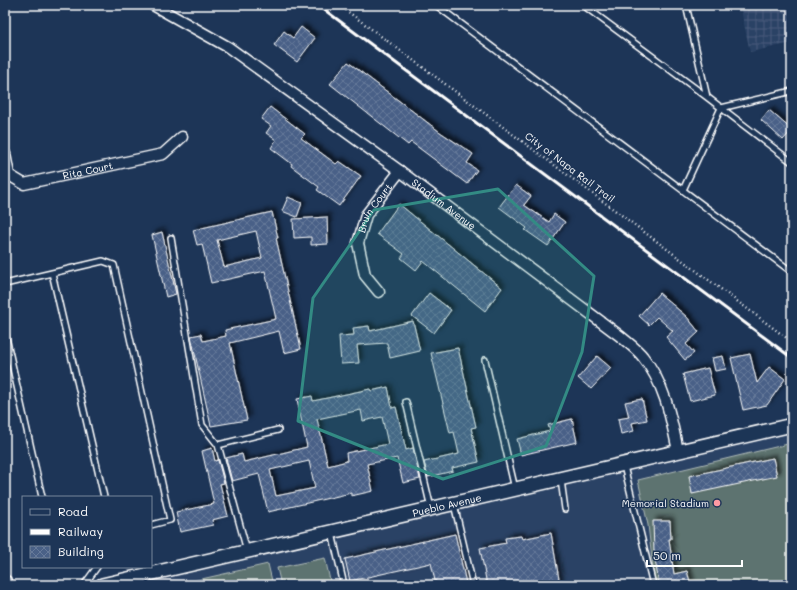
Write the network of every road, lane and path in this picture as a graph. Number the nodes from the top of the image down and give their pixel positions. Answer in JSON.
{"nodes":[{"id":1,"x":153,"y":5,"type":"edge"},
{"id":2,"x":339,"y":5,"type":"edge"},
{"id":3,"x":436,"y":5,"type":"edge"},
{"id":4,"x":583,"y":5,"type":"edge"},
{"id":5,"x":686,"y":5,"type":"edge"},
{"id":6,"x":792,"y":91,"type":"edge"},
{"id":7,"x":707,"y":97,"type":"junction"},
{"id":8,"x":721,"y":108,"type":"junction"},
{"id":9,"x":182,"y":137,"type":"dead end"},
{"id":10,"x":5,"y":154,"type":"edge"},
{"id":11,"x":792,"y":162,"type":"edge"},
{"id":12,"x":400,"y":171,"type":"junction"},
{"id":13,"x":683,"y":190,"type":"junction"},
{"id":14,"x":171,"y":238,"type":"dead end"},
{"id":15,"x":792,"y":272,"type":"edge"},
{"id":16,"x":52,"y":273,"type":"junction"},
{"id":17,"x":5,"y":284,"type":"edge"},
{"id":18,"x":379,"y":292,"type":"dead end"},
{"id":19,"x":5,"y":334,"type":"edge"},
{"id":20,"x":792,"y":342,"type":"edge"},
{"id":21,"x":485,"y":360,"type":"dead end"},
{"id":22,"x":406,"y":402,"type":"dead end"},
{"id":23,"x":792,"y":425,"type":"edge"},
{"id":24,"x":278,"y":430,"type":"dead end"},
{"id":25,"x":218,"y":445,"type":"junction"},
{"id":26,"x":678,"y":451,"type":"junction"},
{"id":27,"x":623,"y":464,"type":"junction"},
{"id":28,"x":561,"y":479,"type":"junction"},
{"id":29,"x":515,"y":489,"type":"junction"},
{"id":30,"x":42,"y":496,"type":"edge"},
{"id":31,"x":104,"y":496,"type":"edge"},
{"id":32,"x":454,"y":504,"type":"junction"},
{"id":33,"x":431,"y":509,"type":"junction"},
{"id":34,"x":565,"y":509,"type":"dead end"},
{"id":35,"x":152,"y":525,"type":"edge"},
{"id":36,"x":332,"y":532,"type":"junction"},
{"id":37,"x":248,"y":552,"type":"junction"},
{"id":38,"x":96,"y":568,"type":"edge"},
{"id":39,"x":157,"y":569,"type":"edge"},
{"id":40,"x":84,"y":585,"type":"edge"},
{"id":41,"x":102,"y":585,"type":"edge"},
{"id":42,"x":344,"y":585,"type":"edge"},
{"id":43,"x":473,"y":585,"type":"edge"},
{"id":44,"x":653,"y":585,"type":"edge"}],
"edges":[{"from":1,"to":12,"type":"street","name":"Stadium Avenue"},
{"from":2,"to":20,"type":"path","name":"City of Napa Rail Trail"},
{"from":3,"to":13,"type":"lane"},
{"from":4,"to":7,"type":"lane"},
{"from":5,"to":7,"type":"lane"},
{"from":6,"to":8,"type":"lane"},
{"from":7,"to":8,"type":"lane"},
{"from":8,"to":11,"type":"lane"},
{"from":8,"to":13,"type":"lane"},
{"from":9,"to":10,"type":"street","name":"Rita Court"},
{"from":12,"to":18,"type":"street","name":"Bruin Court"},
{"from":12,"to":26,"type":"street","name":"Stadium Avenue"},
{"from":13,"to":15,"type":"lane"},
{"from":14,"to":25,"type":"lane"},
{"from":16,"to":17,"type":"lane"},
{"from":16,"to":31,"type":"lane"},
{"from":16,"to":35,"type":"lane"},
{"from":19,"to":30,"type":"lane"},
{"from":21,"to":29,"type":"lane"},
{"from":22,"to":33,"type":"lane"},
{"from":23,"to":26,"type":"street","name":"Pueblo Avenue"},
{"from":24,"to":25,"type":"lane"},
{"from":25,"to":37,"type":"lane"},
{"from":26,"to":27,"type":"street","name":"Pueblo Avenue"},
{"from":27,"to":28,"type":"street","name":"Pueblo Avenue"},
{"from":27,"to":44,"type":"lane"},
{"from":28,"to":29,"type":"street","name":"Pueblo Avenue"},
{"from":28,"to":34,"type":"lane"},
{"from":29,"to":32,"type":"street","name":"Pueblo Avenue"},
{"from":32,"to":33,"type":"street","name":"Pueblo Avenue"},
{"from":32,"to":43,"type":"lane"},
{"from":33,"to":36,"type":"street","name":"Pueblo Avenue"},
{"from":36,"to":37,"type":"street","name":"Pueblo Avenue"},
{"from":36,"to":42,"type":"lane"},
{"from":37,"to":39,"type":"street","name":"Pueblo Avenue"},
{"from":38,"to":40,"type":"lane"},
{"from":39,"to":41,"type":"street","name":"Pueblo Avenue"}]}
